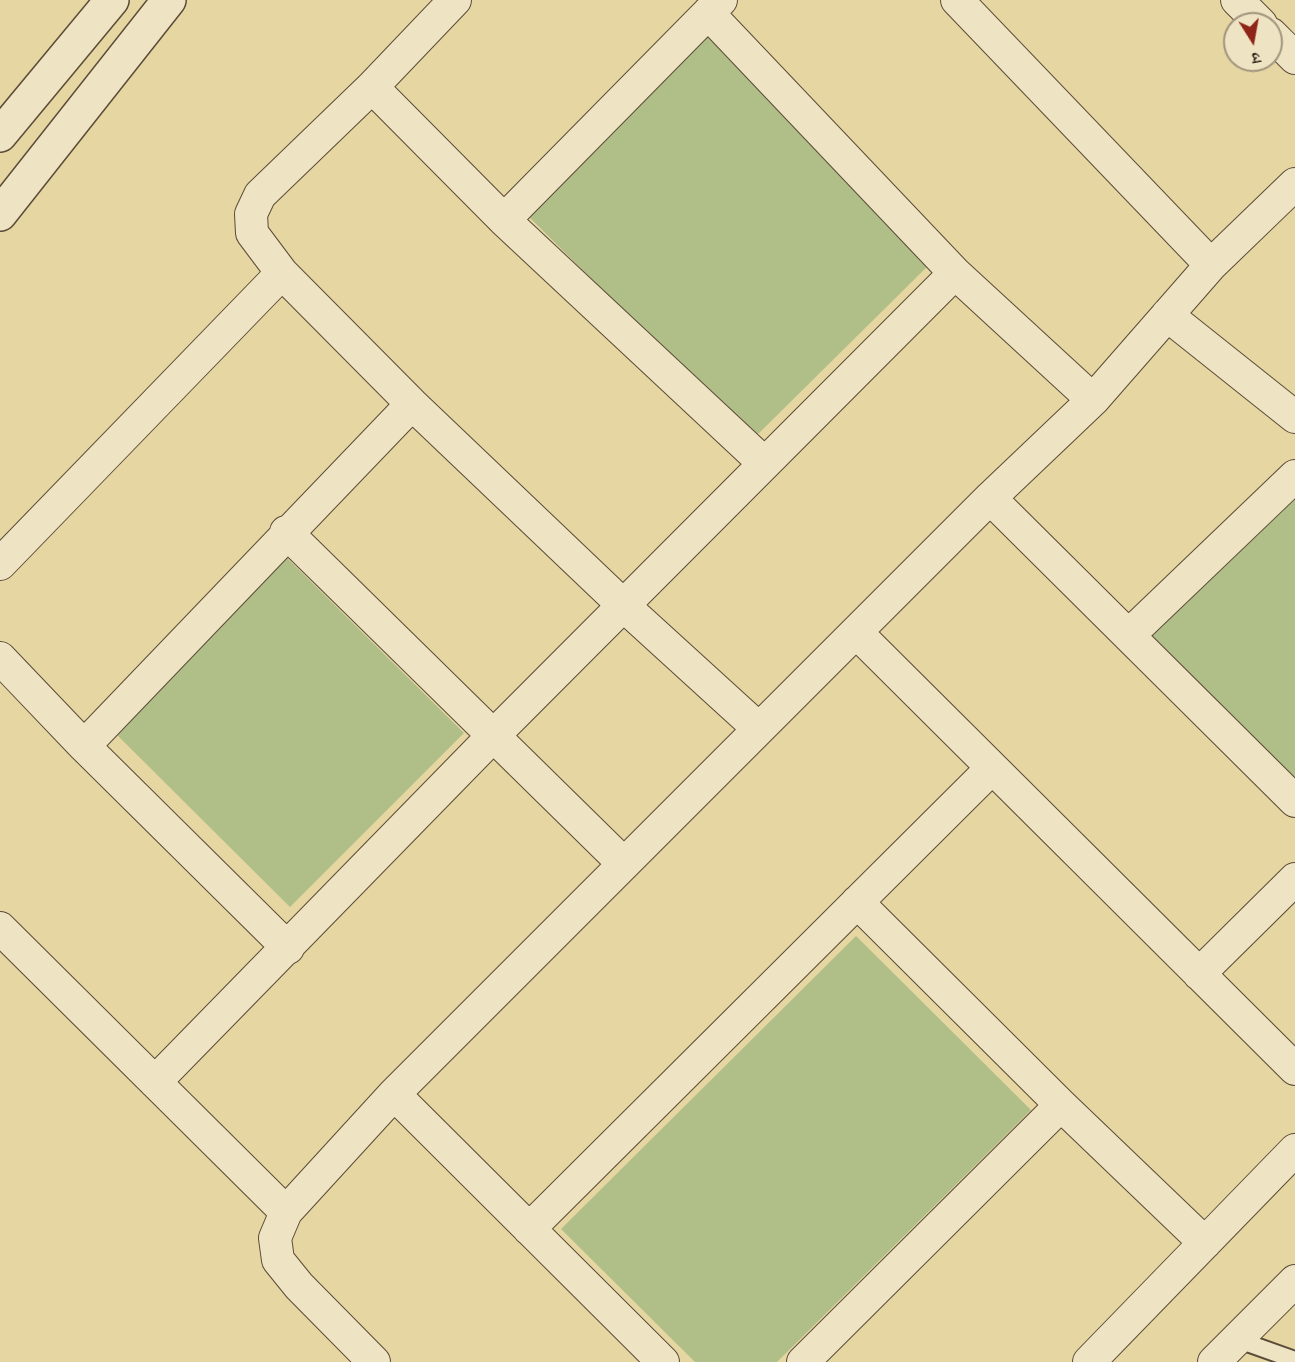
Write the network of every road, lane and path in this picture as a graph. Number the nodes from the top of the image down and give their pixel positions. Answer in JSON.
{"nodes":[{"id":1,"x":112,"y":0,"type":"edge"},
{"id":2,"x":168,"y":0,"type":"edge"},
{"id":3,"x":455,"y":0,"type":"edge"},
{"id":4,"x":957,"y":0,"type":"edge"},
{"id":5,"x":1237,"y":0,"type":"edge"},
{"id":6,"x":714,"y":6,"type":"edge"},
{"id":7,"x":1249,"y":12,"type":"edge"},
{"id":8,"x":1283,"y":46,"type":"edge"},
{"id":9,"x":1295,"y":58,"type":"edge"},
{"id":10,"x":372,"y":87,"type":"junction"},
{"id":11,"x":0,"y":135,"type":"edge"},
{"id":12,"x":1295,"y":184,"type":"edge"},
{"id":13,"x":0,"y":214,"type":"edge"},
{"id":14,"x":504,"y":220,"type":"junction"},
{"id":15,"x":1211,"y":265,"type":"junction"},
{"id":16,"x":282,"y":273,"type":"junction"},
{"id":17,"x":955,"y":273,"type":"junction"},
{"id":18,"x":1167,"y":315,"type":"junction"},
{"id":19,"x":1093,"y":400,"type":"junction"},
{"id":20,"x":412,"y":404,"type":"junction"},
{"id":21,"x":1295,"y":417,"type":"edge"},
{"id":22,"x":764,"y":463,"type":"junction"},
{"id":23,"x":1295,"y":476,"type":"edge"},
{"id":24,"x":990,"y":498,"type":"junction"},
{"id":25,"x":286,"y":532,"type":"junction"},
{"id":26,"x":0,"y":564,"type":"edge"},
{"id":27,"x":624,"y":606,"type":"junction"},
{"id":28,"x":856,"y":632,"type":"junction"},
{"id":29,"x":1129,"y":635,"type":"junction"},
{"id":30,"x":0,"y":658,"type":"edge"},
{"id":31,"x":759,"y":729,"type":"junction"},
{"id":32,"x":493,"y":736,"type":"junction"},
{"id":33,"x":84,"y":746,"type":"junction"},
{"id":34,"x":992,"y":768,"type":"junction"},
{"id":35,"x":1295,"y":801,"type":"edge"},
{"id":36,"x":624,"y":864,"type":"junction"},
{"id":37,"x":1295,"y":879,"type":"edge"},
{"id":38,"x":857,"y":902,"type":"junction"},
{"id":39,"x":0,"y":928,"type":"edge"},
{"id":40,"x":288,"y":948,"type":"junction"},
{"id":41,"x":1199,"y":974,"type":"junction"},
{"id":42,"x":1295,"y":1069,"type":"edge"},
{"id":43,"x":155,"y":1082,"type":"junction"},
{"id":44,"x":394,"y":1094,"type":"junction"},
{"id":45,"x":1060,"y":1105,"type":"junction"},
{"id":46,"x":1295,"y":1150,"type":"edge"},
{"id":47,"x":286,"y":1212,"type":"junction"},
{"id":48,"x":529,"y":1229,"type":"junction"},
{"id":49,"x":1205,"y":1243,"type":"junction"},
{"id":50,"x":1295,"y":1281,"type":"edge"},
{"id":51,"x":1236,"y":1339,"type":"junction"},
{"id":52,"x":1295,"y":1360,"type":"edge"},
{"id":53,"x":374,"y":1362,"type":"edge"},
{"id":54,"x":663,"y":1362,"type":"edge"},
{"id":55,"x":803,"y":1362,"type":"edge"},
{"id":56,"x":1089,"y":1362,"type":"edge"},
{"id":57,"x":1214,"y":1362,"type":"edge"}],
"edges":[{"from":1,"to":11,"type":"street"},
{"from":2,"to":13,"type":"street"},
{"from":3,"to":10,"type":"street"},
{"from":4,"to":15,"type":"street"},
{"from":5,"to":7,"type":"street"},
{"from":6,"to":14,"type":"street"},
{"from":6,"to":17,"type":"street"},
{"from":8,"to":9,"type":"street"},
{"from":10,"to":14,"type":"street"},
{"from":10,"to":16,"type":"street"},
{"from":12,"to":15,"type":"street"},
{"from":14,"to":22,"type":"street"},
{"from":15,"to":18,"type":"street"},
{"from":16,"to":20,"type":"street"},
{"from":16,"to":26,"type":"street"},
{"from":17,"to":19,"type":"street"},
{"from":17,"to":22,"type":"street"},
{"from":18,"to":19,"type":"street"},
{"from":18,"to":21,"type":"street"},
{"from":19,"to":24,"type":"street"},
{"from":20,"to":25,"type":"street"},
{"from":20,"to":27,"type":"street"},
{"from":22,"to":27,"type":"street"},
{"from":23,"to":29,"type":"street"},
{"from":24,"to":28,"type":"street"},
{"from":24,"to":29,"type":"street"},
{"from":25,"to":32,"type":"street"},
{"from":25,"to":33,"type":"street"},
{"from":27,"to":31,"type":"street"},
{"from":27,"to":32,"type":"street"},
{"from":28,"to":31,"type":"street"},
{"from":28,"to":34,"type":"street"},
{"from":29,"to":35,"type":"street"},
{"from":30,"to":33,"type":"street"},
{"from":31,"to":36,"type":"street"},
{"from":32,"to":36,"type":"street"},
{"from":32,"to":40,"type":"street"},
{"from":33,"to":40,"type":"street"},
{"from":34,"to":38,"type":"street"},
{"from":34,"to":41,"type":"street"},
{"from":36,"to":44,"type":"street"},
{"from":37,"to":41,"type":"street"},
{"from":38,"to":45,"type":"street"},
{"from":38,"to":48,"type":"street"},
{"from":39,"to":43,"type":"street"},
{"from":40,"to":43,"type":"street"},
{"from":41,"to":42,"type":"street"},
{"from":43,"to":47,"type":"street"},
{"from":44,"to":47,"type":"street"},
{"from":44,"to":48,"type":"street"},
{"from":45,"to":49,"type":"street"},
{"from":45,"to":55,"type":"street"},
{"from":46,"to":49,"type":"street"},
{"from":47,"to":53,"type":"street"},
{"from":48,"to":54,"type":"street"},
{"from":49,"to":56,"type":"street"},
{"from":50,"to":51,"type":"street"},
{"from":51,"to":52,"type":"lane"},
{"from":51,"to":57,"type":"street"}]}
